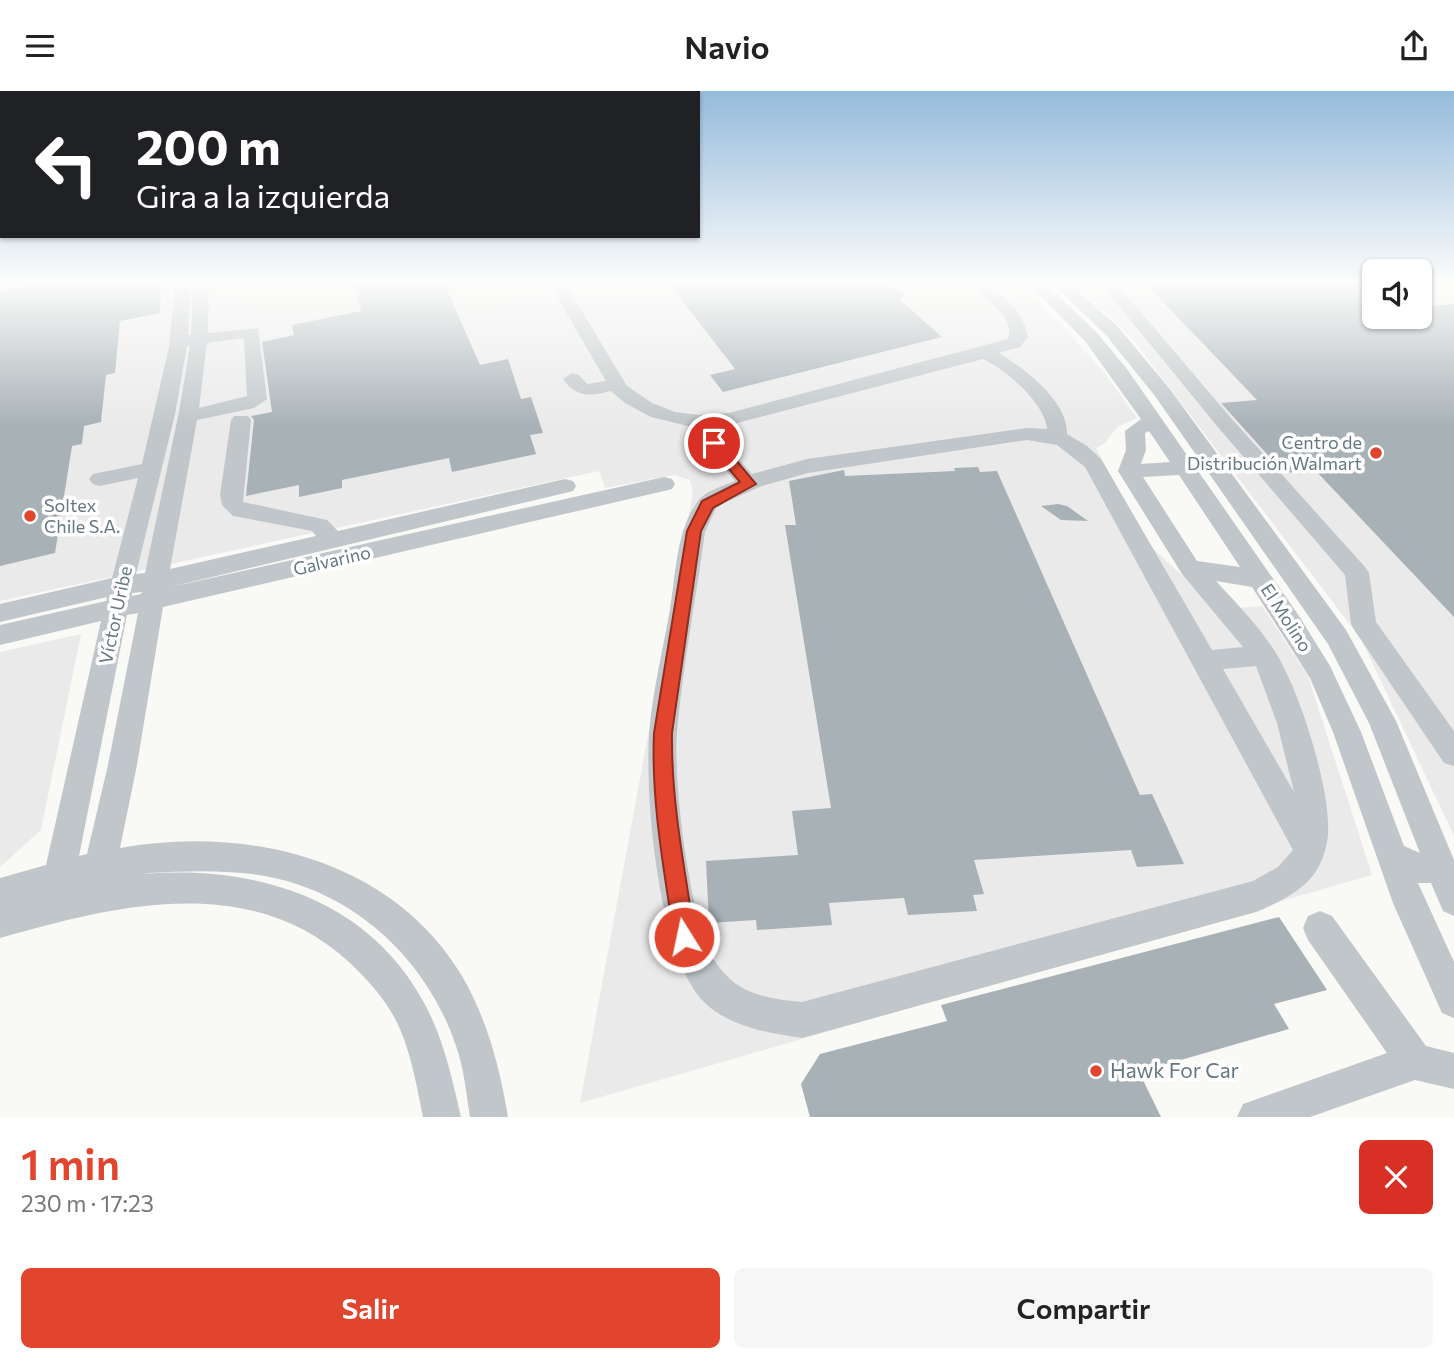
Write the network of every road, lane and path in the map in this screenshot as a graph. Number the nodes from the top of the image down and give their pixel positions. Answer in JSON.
{"nodes":[{"id":1,"x":186,"y":331,"type":"edge"},
{"id":2,"x":190,"y":331,"type":"edge"},
{"id":3,"x":585,"y":331,"type":"edge"},
{"id":4,"x":1019,"y":331,"type":"edge"},
{"id":5,"x":1085,"y":331,"type":"edge"},
{"id":6,"x":1111,"y":331,"type":"edge"},
{"id":7,"x":1149,"y":331,"type":"edge"},
{"id":8,"x":1093,"y":339,"type":"junction"},
{"id":9,"x":1121,"y":340,"type":"junction"},
{"id":10,"x":188,"y":341,"type":"junction"},
{"id":11,"x":978,"y":353,"type":"junction"},
{"id":12,"x":572,"y":379,"type":"dead end"},
{"id":13,"x":617,"y":384,"type":"junction"},
{"id":14,"x":186,"y":417,"type":"junction"},
{"id":15,"x":241,"y":420,"type":"dead end"},
{"id":16,"x":696,"y":423,"type":"junction"},
{"id":17,"x":1155,"y":423,"type":"junction"},
{"id":18,"x":1057,"y":437,"type":"junction"},
{"id":19,"x":1185,"y":468,"type":"junction"},
{"id":20,"x":150,"y":469,"type":"junction"},
{"id":21,"x":1128,"y":471,"type":"junction"},
{"id":22,"x":100,"y":479,"type":"dead end"},
{"id":23,"x":664,"y":484,"type":"dead end"},
{"id":24,"x":749,"y":484,"type":"junction"},
{"id":25,"x":565,"y":487,"type":"dead end"},
{"id":26,"x":484,"y":516,"type":"junction"},
{"id":27,"x":334,"y":541,"type":"junction"},
{"id":28,"x":1280,"y":556,"type":"junction"},
{"id":29,"x":1190,"y":568,"type":"junction"},
{"id":30,"x":1253,"y":568,"type":"junction"},
{"id":31,"x":154,"y":591,"type":"junction"},
{"id":32,"x":120,"y":597,"type":"junction"},
{"id":33,"x":0,"y":613,"type":"edge"},
{"id":34,"x":0,"y":635,"type":"edge"},
{"id":35,"x":1264,"y":656,"type":"junction"},
{"id":36,"x":1204,"y":661,"type":"junction"},
{"id":37,"x":1454,"y":754,"type":"edge"},
{"id":38,"x":1310,"y":851,"type":"junction"},
{"id":39,"x":1392,"y":856,"type":"junction"},
{"id":40,"x":1440,"y":864,"type":"junction"},
{"id":41,"x":100,"y":866,"type":"junction"},
{"id":42,"x":56,"y":892,"type":"junction"},
{"id":43,"x":0,"y":894,"type":"edge"},
{"id":44,"x":91,"y":899,"type":"junction"},
{"id":45,"x":1454,"y":900,"type":"edge"},
{"id":46,"x":0,"y":922,"type":"edge"},
{"id":47,"x":1320,"y":928,"type":"dead end"},
{"id":48,"x":1454,"y":1001,"type":"edge"},
{"id":49,"x":1415,"y":1062,"type":"junction"},
{"id":50,"x":1454,"y":1071,"type":"edge"},
{"id":51,"x":442,"y":1117,"type":"edge"},
{"id":52,"x":489,"y":1117,"type":"edge"},
{"id":53,"x":1256,"y":1117,"type":"edge"}],
"edges":[{"from":1,"to":10,"type":"street","name":"Víctor Uribe"},
{"from":2,"to":10,"type":"street","name":"Víctor Uribe"},
{"from":3,"to":13,"type":"street"},
{"from":4,"to":11,"type":"street"},
{"from":5,"to":8,"type":"street","name":"El Molino"},
{"from":6,"to":9,"type":"street","name":"El Molino"},
{"from":7,"to":37,"type":"street"},
{"from":8,"to":9,"type":"street"},
{"from":8,"to":17,"type":"street","name":"El Molino"},
{"from":9,"to":28,"type":"street","name":"El Molino"},
{"from":10,"to":14,"type":"street","name":"Víctor Uribe"},
{"from":10,"to":14,"type":"street"},
{"from":10,"to":20,"type":"street","name":"Víctor Uribe"},
{"from":11,"to":16,"type":"street"},
{"from":11,"to":18,"type":"street"},
{"from":12,"to":13,"type":"street"},
{"from":13,"to":16,"type":"street"},
{"from":14,"to":31,"type":"street","name":"Víctor Uribe"},
{"from":15,"to":27,"type":"street"},
{"from":16,"to":24,"type":"street"},
{"from":17,"to":19,"type":"street","name":"El Molino"},
{"from":17,"to":21,"type":"street"},
{"from":18,"to":24,"type":"street"},
{"from":18,"to":36,"type":"street"},
{"from":19,"to":21,"type":"street"},
{"from":19,"to":30,"type":"street","name":"El Molino"},
{"from":20,"to":22,"type":"street"},
{"from":20,"to":32,"type":"street","name":"Víctor Uribe"},
{"from":21,"to":29,"type":"street"},
{"from":23,"to":26,"type":"street","name":"Galvarino"},
{"from":24,"to":38,"type":"street"},
{"from":25,"to":26,"type":"street","name":"Galvarino"},
{"from":26,"to":27,"type":"street","name":"Galvarino"},
{"from":26,"to":31,"type":"street","name":"Galvarino"},
{"from":27,"to":31,"type":"street","name":"Galvarino"},
{"from":28,"to":30,"type":"street"},
{"from":28,"to":40,"type":"street","name":"El Molino"},
{"from":29,"to":30,"type":"street"},
{"from":29,"to":35,"type":"street"},
{"from":30,"to":39,"type":"street","name":"El Molino"},
{"from":31,"to":32,"type":"street","name":"Galvarino"},
{"from":31,"to":41,"type":"street","name":"Víctor Uribe"},
{"from":32,"to":33,"type":"street","name":"Galvarino"},
{"from":32,"to":34,"type":"street","name":"Galvarino"},
{"from":32,"to":42,"type":"street","name":"Víctor Uribe"},
{"from":35,"to":36,"type":"street"},
{"from":35,"to":38,"type":"street"},
{"from":36,"to":38,"type":"street"},
{"from":39,"to":40,"type":"street"},
{"from":39,"to":48,"type":"street","name":"El Molino"},
{"from":40,"to":45,"type":"street","name":"El Molino"},
{"from":41,"to":42,"type":"street"},
{"from":41,"to":44,"type":"street","name":"Víctor Uribe"},
{"from":41,"to":52,"type":"street"},
{"from":42,"to":43,"type":"street"},
{"from":42,"to":44,"type":"street"},
{"from":42,"to":46,"type":"street"},
{"from":44,"to":51,"type":"street"},
{"from":47,"to":49,"type":"street"},
{"from":49,"to":50,"type":"street"},
{"from":49,"to":53,"type":"street"}]}
